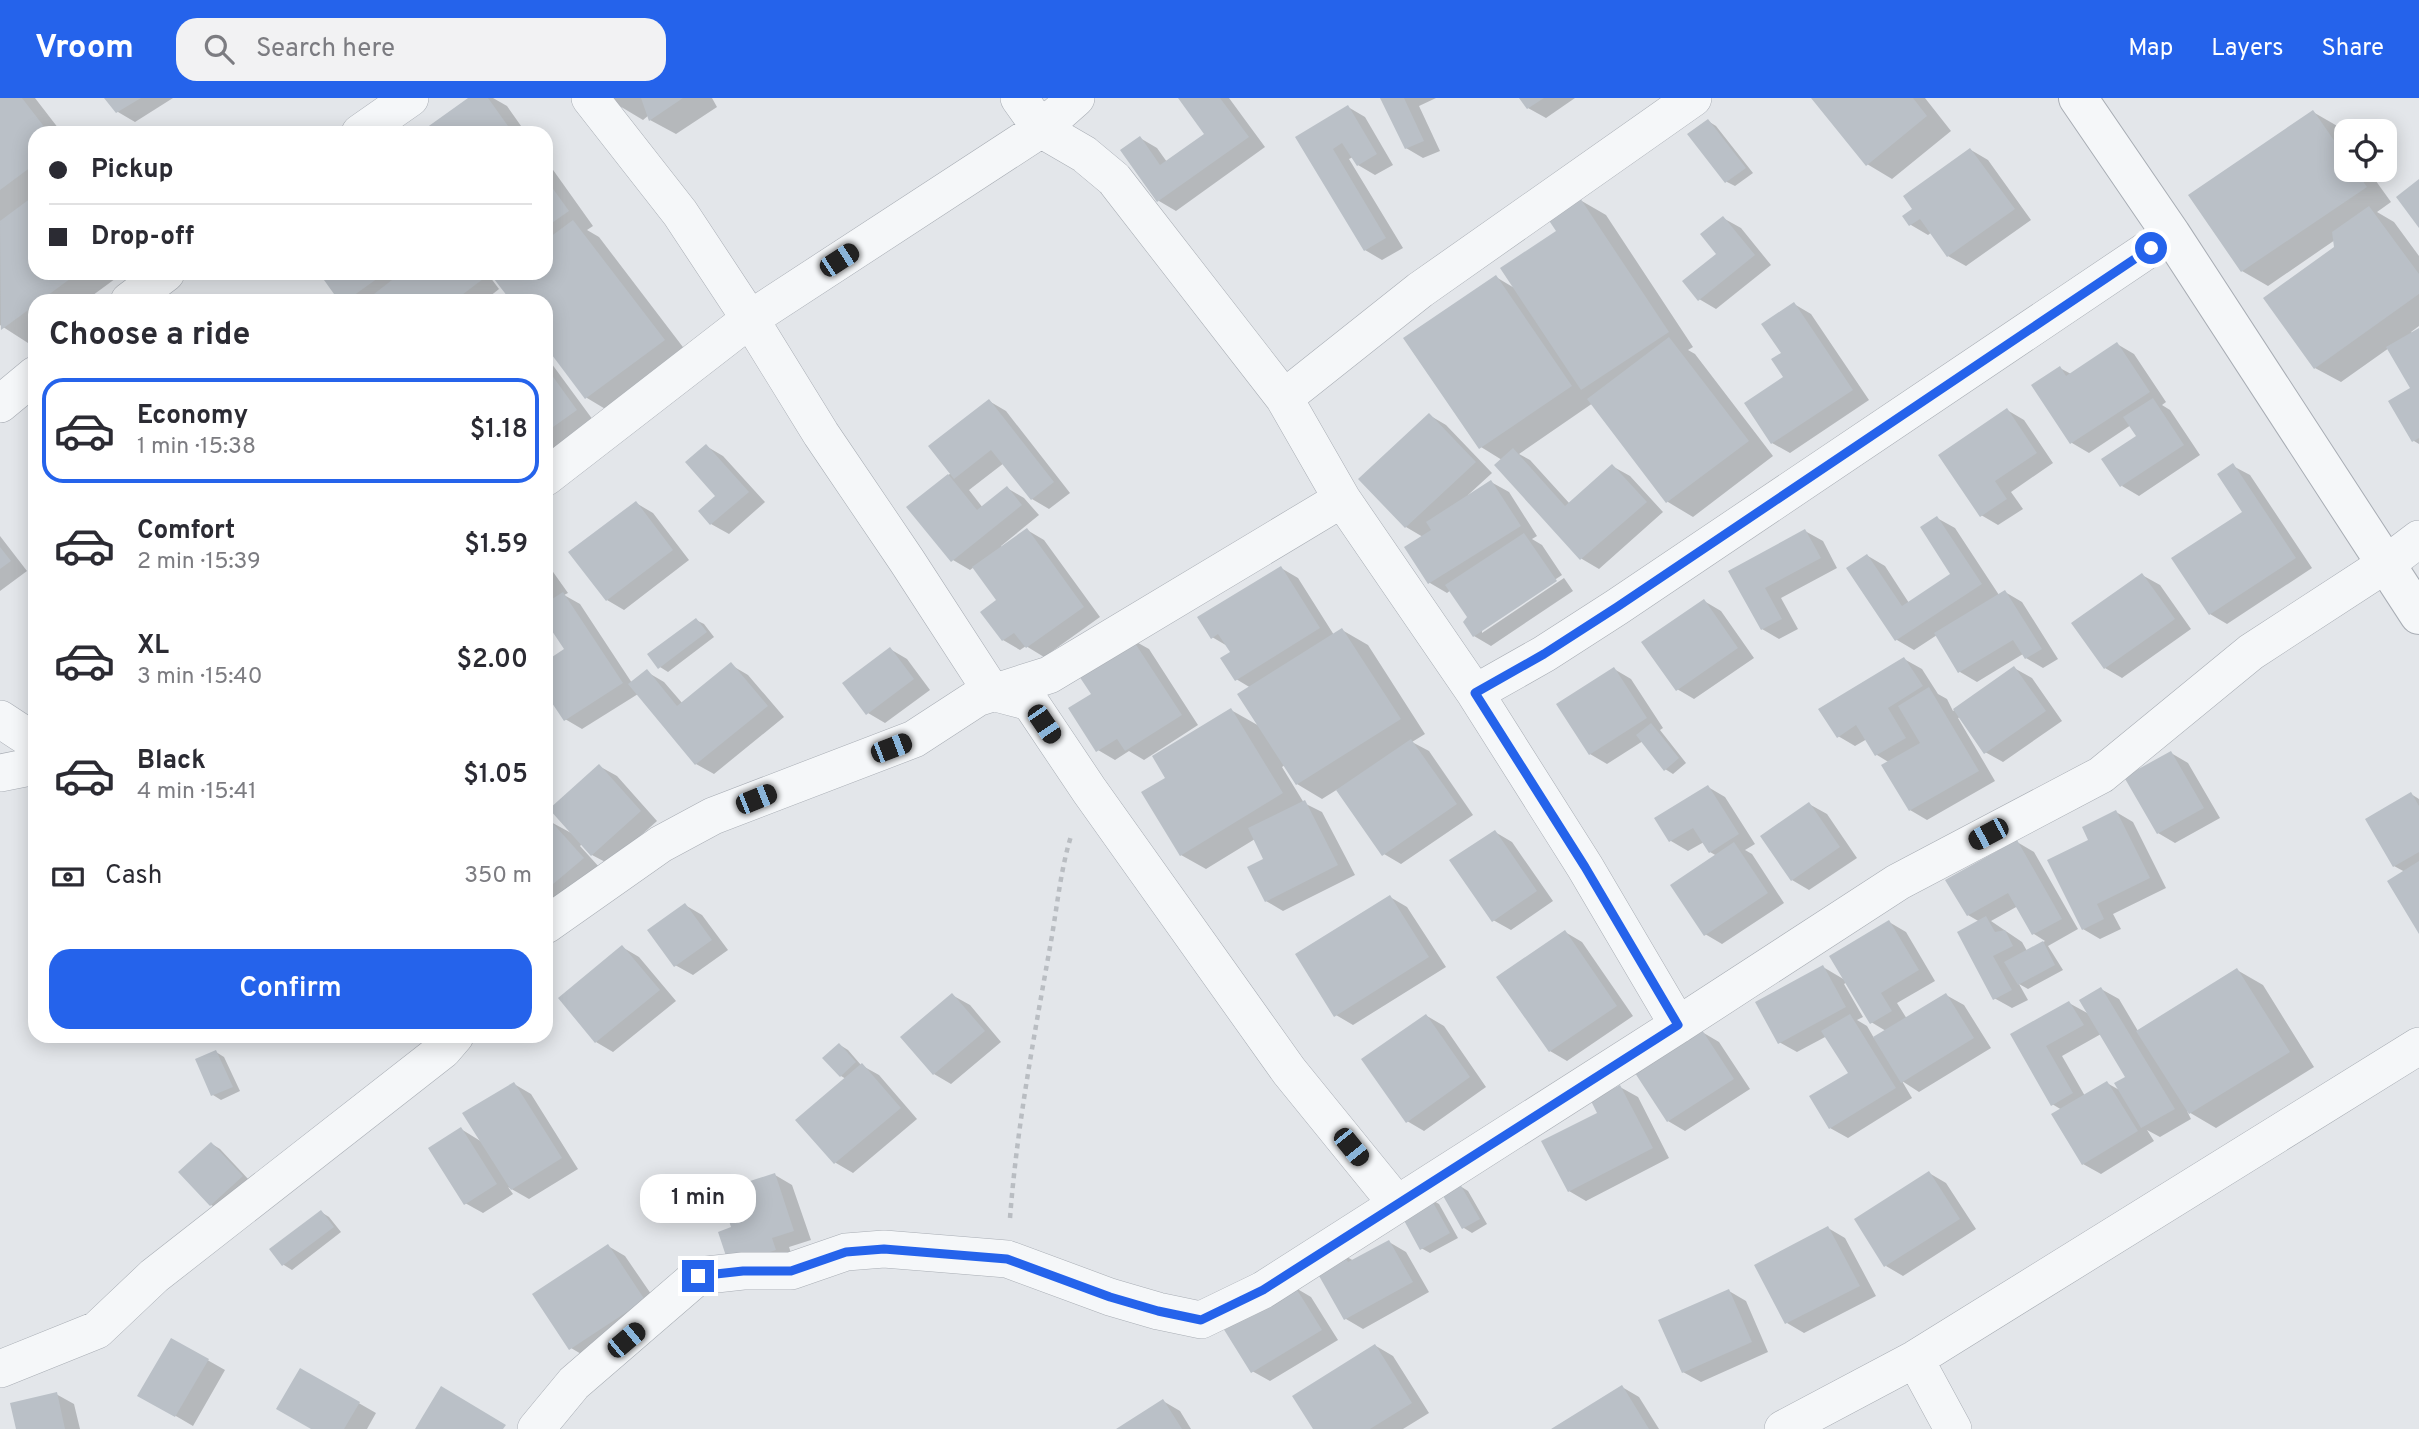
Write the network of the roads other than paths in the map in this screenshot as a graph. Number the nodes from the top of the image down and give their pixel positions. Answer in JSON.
{"nodes":[{"id":1,"x":410,"y":98,"type":"edge"},
{"id":2,"x":590,"y":98,"type":"edge"},
{"id":3,"x":1019,"y":98,"type":"edge"},
{"id":4,"x":1076,"y":98,"type":"edge"},
{"id":5,"x":1693,"y":98,"type":"edge"},
{"id":6,"x":2078,"y":98,"type":"edge"},
{"id":7,"x":370,"y":126,"type":"edge"},
{"id":8,"x":1041,"y":129,"type":"junction"},
{"id":9,"x":2171,"y":234,"type":"junction"},
{"id":10,"x":157,"y":280,"type":"edge"},
{"id":11,"x":138,"y":294,"type":"edge"},
{"id":12,"x":750,"y":318,"type":"junction"},
{"id":13,"x":28,"y":381,"type":"edge"},
{"id":14,"x":1284,"y":398,"type":"junction"},
{"id":15,"x":0,"y":404,"type":"edge"},
{"id":16,"x":553,"y":472,"type":"edge"},
{"id":17,"x":1342,"y":499,"type":"junction"},
{"id":18,"x":2419,"y":539,"type":"edge"},
{"id":19,"x":2386,"y":564,"type":"junction"},
{"id":20,"x":2419,"y":615,"type":"edge"},
{"id":21,"x":992,"y":692,"type":"junction"},
{"id":22,"x":1475,"y":693,"type":"junction"},
{"id":23,"x":0,"y":719,"type":"edge"},
{"id":24,"x":28,"y":737,"type":"edge"},
{"id":25,"x":28,"y":767,"type":"edge"},
{"id":26,"x":0,"y":773,"type":"edge"},
{"id":27,"x":553,"y":920,"type":"edge"},
{"id":28,"x":1678,"y":1025,"type":"junction"},
{"id":29,"x":449,"y":1043,"type":"edge"},
{"id":30,"x":2419,"y":1046,"type":"edge"},
{"id":31,"x":1397,"y":1204,"type":"junction"},
{"id":32,"x":1915,"y":1359,"type":"junction"},
{"id":33,"x":0,"y":1369,"type":"edge"},
{"id":34,"x":536,"y":1429,"type":"edge"},
{"id":35,"x":1783,"y":1429,"type":"edge"},
{"id":36,"x":1953,"y":1429,"type":"edge"}],
"edges":[{"from":1,"to":7,"type":"street"},
{"from":2,"to":12,"type":"street"},
{"from":3,"to":8,"type":"street"},
{"from":4,"to":8,"type":"street"},
{"from":5,"to":14,"type":"street"},
{"from":6,"to":9,"type":"street"},
{"from":8,"to":12,"type":"street"},
{"from":8,"to":14,"type":"street"},
{"from":9,"to":19,"type":"street"},
{"from":9,"to":22,"type":"street"},
{"from":10,"to":11,"type":"street"},
{"from":12,"to":16,"type":"street"},
{"from":12,"to":21,"type":"street"},
{"from":13,"to":15,"type":"street"},
{"from":14,"to":17,"type":"street"},
{"from":17,"to":21,"type":"street"},
{"from":17,"to":22,"type":"street"},
{"from":18,"to":19,"type":"street"},
{"from":19,"to":20,"type":"street"},
{"from":19,"to":28,"type":"street"},
{"from":21,"to":27,"type":"street"},
{"from":21,"to":31,"type":"street"},
{"from":22,"to":28,"type":"street"},
{"from":23,"to":24,"type":"street"},
{"from":25,"to":26,"type":"street"},
{"from":28,"to":31,"type":"street"},
{"from":29,"to":33,"type":"street"},
{"from":30,"to":32,"type":"street"},
{"from":31,"to":34,"type":"street"},
{"from":32,"to":35,"type":"street"},
{"from":32,"to":36,"type":"street"}]}
